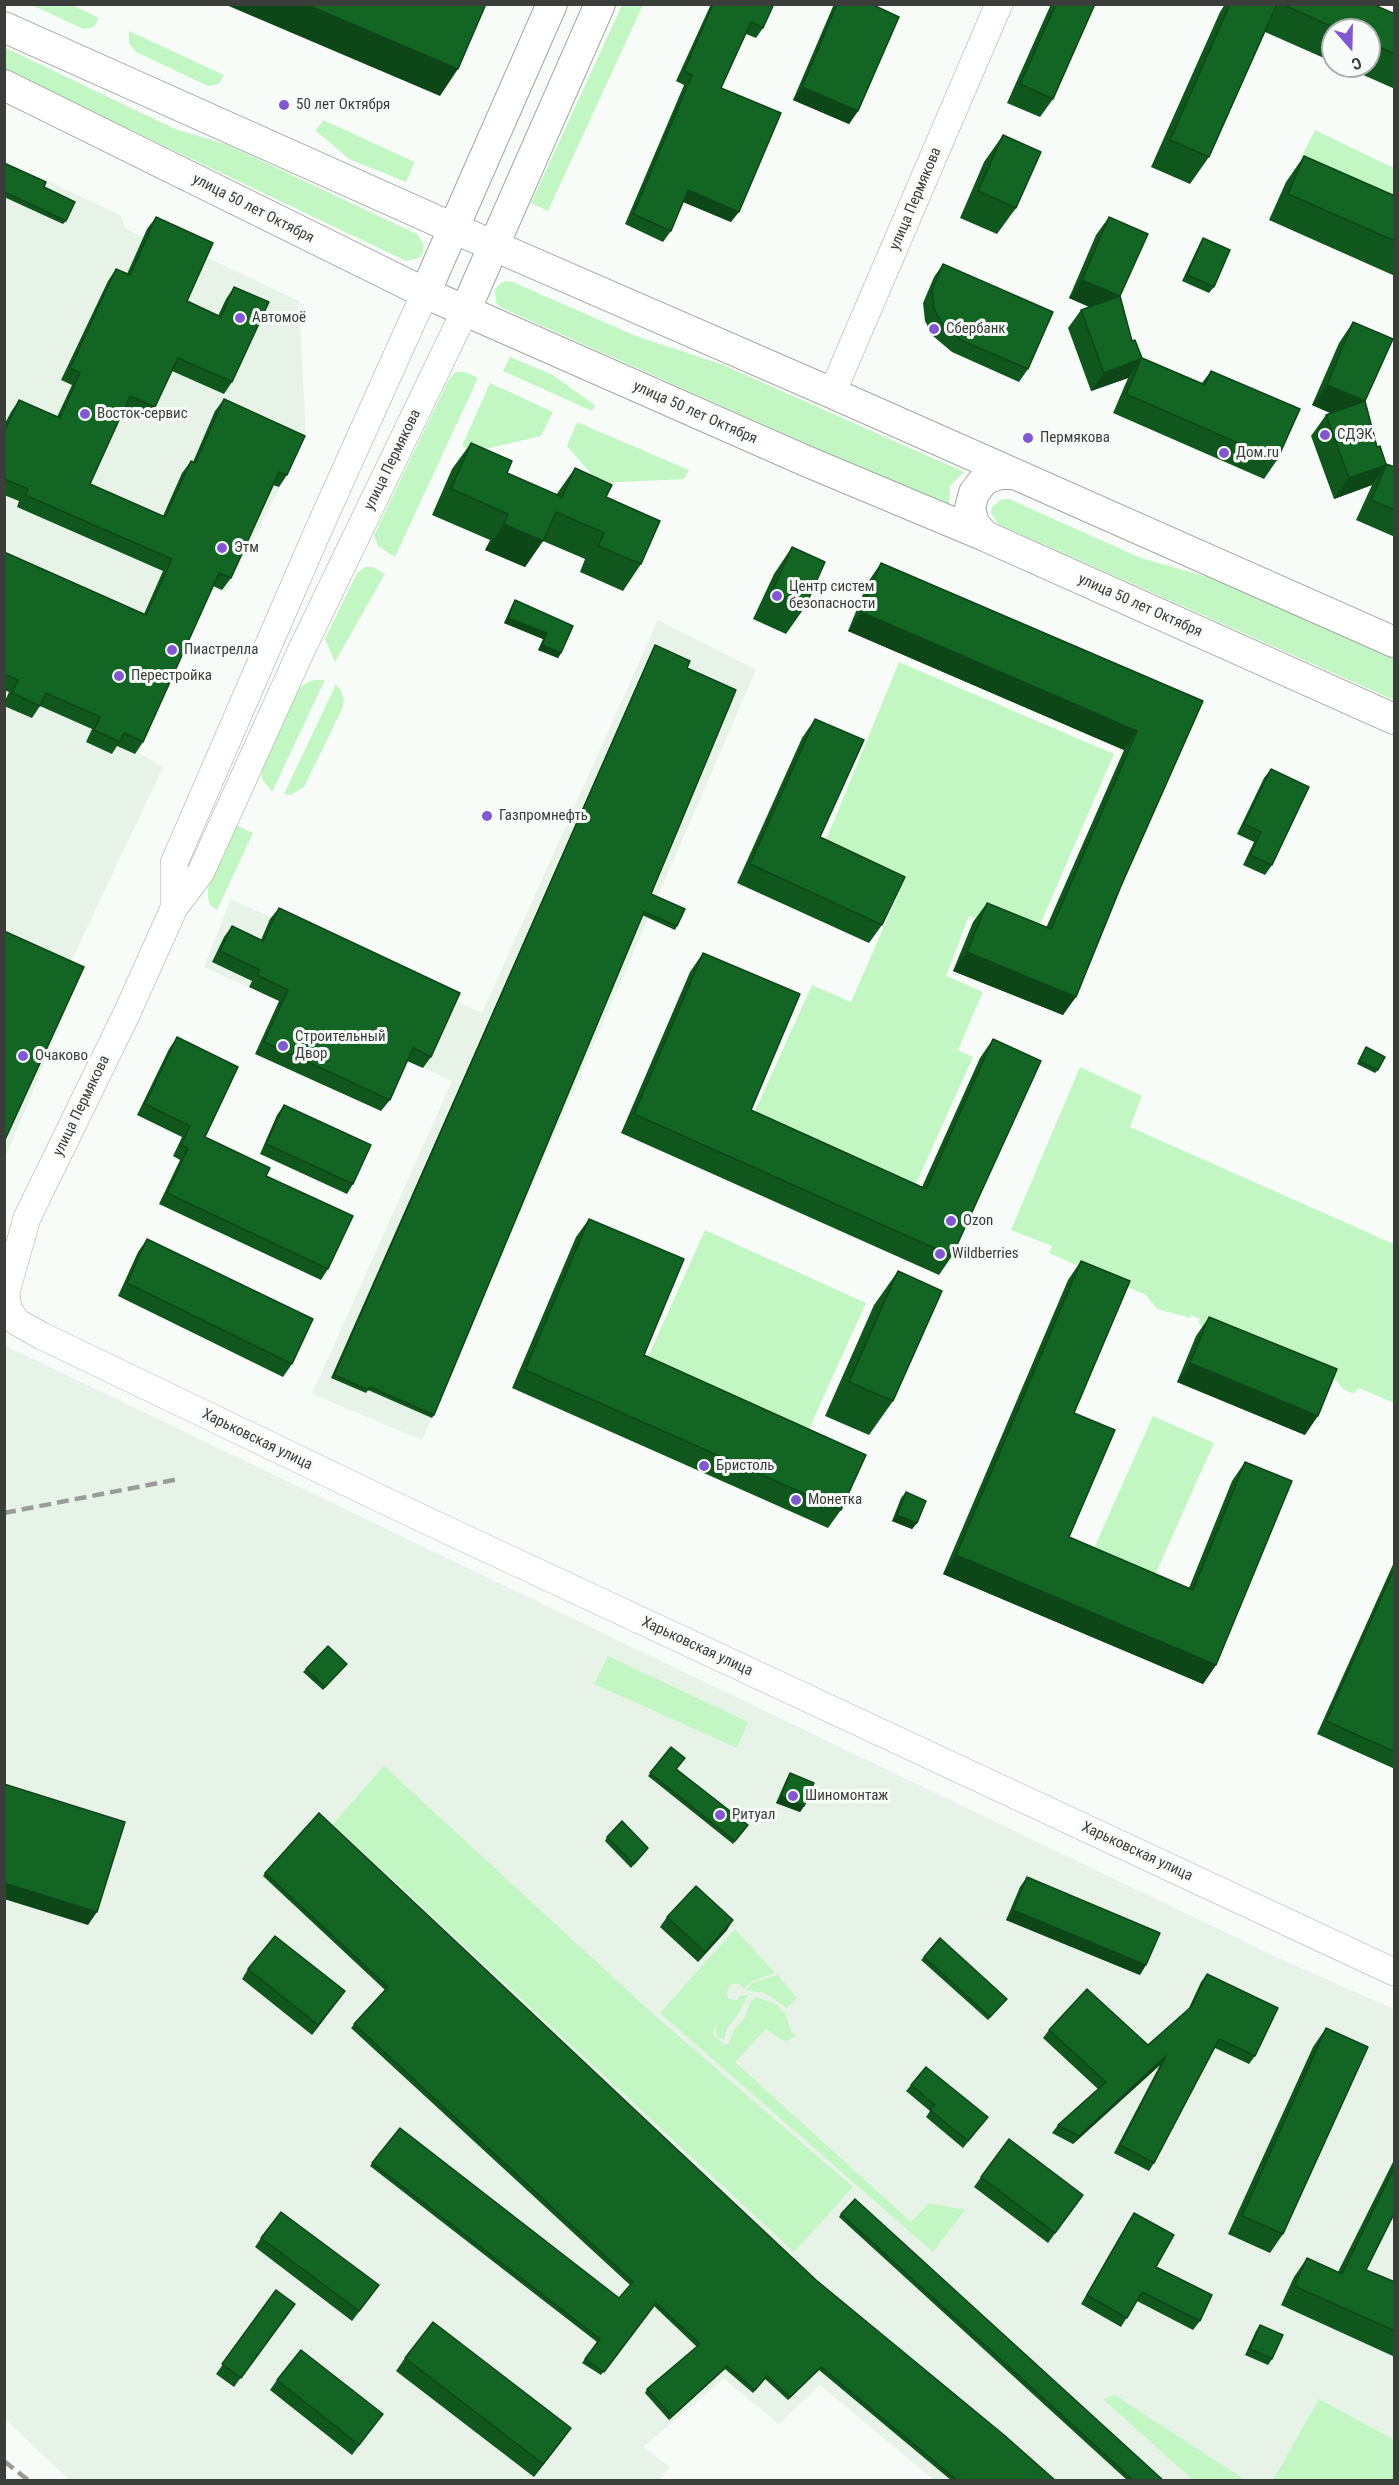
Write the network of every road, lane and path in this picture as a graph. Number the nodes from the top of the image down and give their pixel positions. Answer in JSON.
{"nodes":[{"id":1,"x":552,"y":4,"type":"edge"},
{"id":2,"x":600,"y":4,"type":"edge"},
{"id":3,"x":999,"y":4,"type":"edge"},
{"id":4,"x":4,"y":27,"type":"edge"},
{"id":5,"x":4,"y":85,"type":"edge"},
{"id":6,"x":453,"y":228,"type":"junction"},
{"id":7,"x":494,"y":245,"type":"junction"},
{"id":8,"x":425,"y":293,"type":"junction"},
{"id":9,"x":465,"y":311,"type":"junction"},
{"id":10,"x":832,"y":393,"type":"junction"},
{"id":11,"x":1015,"y":474,"type":"junction"},
{"id":12,"x":985,"y":536,"type":"junction"},
{"id":13,"x":1395,"y":642,"type":"edge"},
{"id":14,"x":1395,"y":719,"type":"edge"},
{"id":15,"x":174,"y":908,"type":"junction"},
{"id":16,"x":8,"y":1309,"type":"joint"},
{"id":17,"x":1395,"y":1972,"type":"edge"}],
"edges":[{"from":1,"to":6,"type":"main road","name":"улица Пермякова"},
{"from":2,"to":7,"type":"main road","name":"улица Пермякова"},
{"from":3,"to":10,"type":"street","name":"улица Пермякова"},
{"from":4,"to":6,"type":"main road"},
{"from":5,"to":8,"type":"main road","name":"улица 50 лет Октября"},
{"from":6,"to":7,"type":"main road"},
{"from":6,"to":8,"type":"main road","name":"улица Пермякова"},
{"from":7,"to":9,"type":"main road","name":"улица Пермякова"},
{"from":7,"to":10,"type":"main road"},
{"from":8,"to":9,"type":"main road","name":"улица 50 лет Октября"},
{"from":8,"to":15,"type":"street","name":"улица Пермякова"},
{"from":9,"to":12,"type":"main road","name":"улица 50 лет Октября"},
{"from":9,"to":15,"type":"street","name":"улица Пермякова"},
{"from":10,"to":11,"type":"main road"},
{"from":11,"to":12,"type":"main road"},
{"from":11,"to":13,"type":"main road"},
{"from":12,"to":14,"type":"main road","name":"улица 50 лет Октября"},
{"from":15,"to":16,"type":"street","name":"улица Пермякова"},
{"from":16,"to":17,"type":"street","name":"Харьковская улица"}]}
